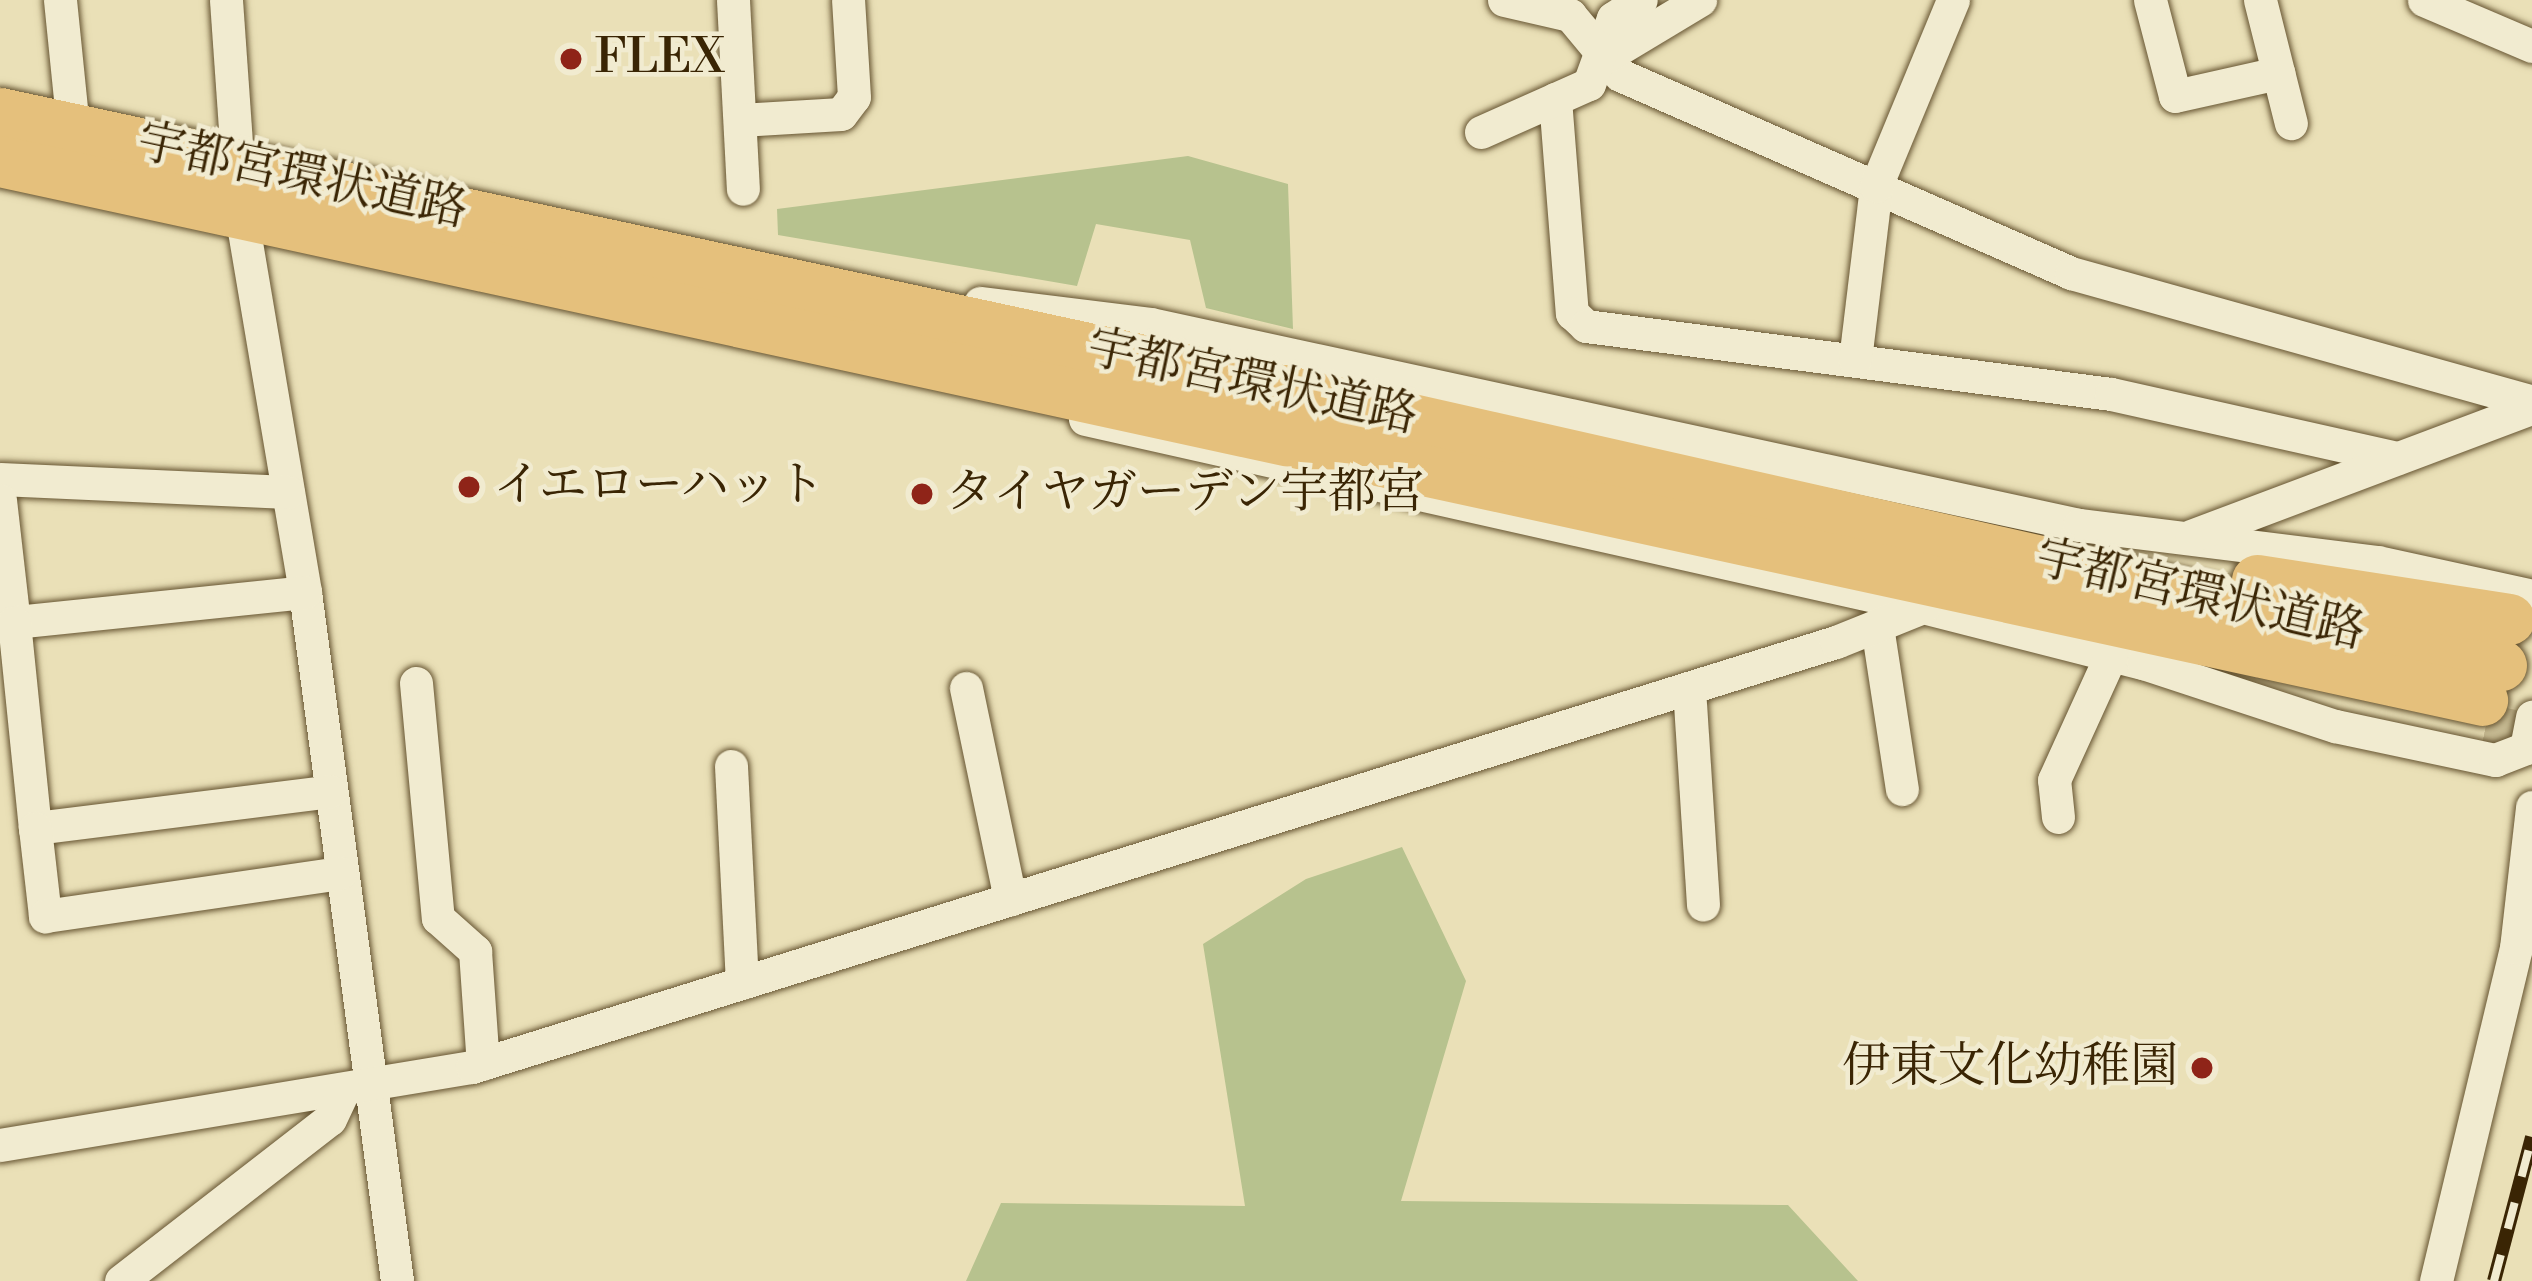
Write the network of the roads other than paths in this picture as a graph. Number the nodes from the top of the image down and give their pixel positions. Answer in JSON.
{"nodes":[{"id":1,"x":59,"y":0,"type":"edge"},
{"id":2,"x":226,"y":0,"type":"edge"},
{"id":3,"x":733,"y":0,"type":"edge"},
{"id":4,"x":848,"y":0,"type":"edge"},
{"id":5,"x":1504,"y":0,"type":"edge"},
{"id":6,"x":1641,"y":0,"type":"edge"},
{"id":7,"x":1700,"y":0,"type":"edge"},
{"id":8,"x":1953,"y":0,"type":"edge"},
{"id":9,"x":2150,"y":0,"type":"edge"},
{"id":10,"x":2260,"y":0,"type":"edge"},
{"id":11,"x":2424,"y":0,"type":"edge"},
{"id":12,"x":2532,"y":46,"type":"edge"},
{"id":13,"x":1605,"y":57,"type":"junction"},
{"id":14,"x":2278,"y":73,"type":"junction"},
{"id":15,"x":1555,"y":99,"type":"junction"},
{"id":16,"x":0,"y":113,"type":"edge"},
{"id":17,"x":740,"y":120,"type":"junction"},
{"id":18,"x":2291,"y":123,"type":"dead end"},
{"id":19,"x":73,"y":129,"type":"junction"},
{"id":20,"x":1481,"y":132,"type":"dead end"},
{"id":21,"x":0,"y":161,"type":"edge"},
{"id":22,"x":239,"y":162,"type":"junction"},
{"id":23,"x":1876,"y":186,"type":"junction"},
{"id":24,"x":743,"y":189,"type":"dead end"},
{"id":25,"x":241,"y":213,"type":"junction"},
{"id":26,"x":748,"y":295,"type":"junction"},
{"id":27,"x":1855,"y":360,"type":"junction"},
{"id":28,"x":2532,"y":405,"type":"edge"},
{"id":29,"x":2397,"y":458,"type":"junction"},
{"id":30,"x":0,"y":478,"type":"edge"},
{"id":31,"x":288,"y":492,"type":"junction"},
{"id":32,"x":0,"y":500,"type":"edge"},
{"id":33,"x":2188,"y":538,"type":"junction"},
{"id":34,"x":305,"y":592,"type":"junction"},
{"id":35,"x":1923,"y":607,"type":"junction"},
{"id":36,"x":2158,"y":608,"type":"junction"},
{"id":37,"x":14,"y":622,"type":"junction"},
{"id":38,"x":1876,"y":626,"type":"junction"},
{"id":39,"x":2111,"y":655,"type":"junction"},
{"id":40,"x":416,"y":683,"type":"dead end"},
{"id":41,"x":966,"y":688,"type":"dead end"},
{"id":42,"x":1689,"y":688,"type":"junction"},
{"id":43,"x":2512,"y":693,"type":"edge"},
{"id":44,"x":731,"y":766,"type":"dead end"},
{"id":45,"x":1901,"y":789,"type":"dead end"},
{"id":46,"x":330,"y":791,"type":"junction"},
{"id":47,"x":2532,"y":807,"type":"edge"},
{"id":48,"x":2058,"y":817,"type":"dead end"},
{"id":49,"x":35,"y":828,"type":"junction"},
{"id":50,"x":340,"y":873,"type":"junction"},
{"id":51,"x":1010,"y":899,"type":"junction"},
{"id":52,"x":1703,"y":905,"type":"dead end"},
{"id":53,"x":742,"y":983,"type":"junction"},
{"id":54,"x":483,"y":1064,"type":"junction"},
{"id":55,"x":355,"y":1089,"type":"junction"},
{"id":56,"x":0,"y":1145,"type":"edge"},
{"id":57,"x":121,"y":1281,"type":"edge"},
{"id":58,"x":397,"y":1281,"type":"edge"},
{"id":59,"x":2436,"y":1281,"type":"edge"}],
"edges":[{"from":1,"to":19,"type":"street"},
{"from":2,"to":22,"type":"street"},
{"from":3,"to":17,"type":"street"},
{"from":4,"to":17,"type":"street"},
{"from":5,"to":13,"type":"street"},
{"from":6,"to":13,"type":"street"},
{"from":7,"to":13,"type":"street"},
{"from":8,"to":23,"type":"street"},
{"from":9,"to":14,"type":"street"},
{"from":10,"to":14,"type":"street"},
{"from":11,"to":12,"type":"street"},
{"from":13,"to":15,"type":"street"},
{"from":13,"to":23,"type":"street"},
{"from":14,"to":18,"type":"street"},
{"from":15,"to":20,"type":"street"},
{"from":15,"to":27,"type":"street"},
{"from":16,"to":19,"type":"main road","name":"宇都宮環状道路"},
{"from":17,"to":24,"type":"street"},
{"from":19,"to":22,"type":"main road","name":"宇都宮環状道路"},
{"from":21,"to":25,"type":"main road","name":"宇都宮環状道路"},
{"from":22,"to":25,"type":"street"},
{"from":22,"to":26,"type":"main road","name":"宇都宮環状道路"},
{"from":23,"to":27,"type":"street"},
{"from":23,"to":28,"type":"street"},
{"from":25,"to":26,"type":"main road","name":"宇都宮環状道路"},
{"from":25,"to":31,"type":"street"},
{"from":26,"to":33,"type":"street"},
{"from":26,"to":35,"type":"street"},
{"from":26,"to":36,"type":"main road","name":"宇都宮環状道路"},
{"from":27,"to":29,"type":"street"},
{"from":28,"to":29,"type":"street"},
{"from":29,"to":33,"type":"street"},
{"from":30,"to":31,"type":"street"},
{"from":31,"to":34,"type":"street"},
{"from":32,"to":37,"type":"street"},
{"from":33,"to":43,"type":"street"},
{"from":34,"to":37,"type":"street"},
{"from":34,"to":46,"type":"street"},
{"from":35,"to":38,"type":"street"},
{"from":35,"to":39,"type":"street"},
{"from":36,"to":43,"type":"main road","name":"宇都宮環状道路"},
{"from":36,"to":43,"type":"main road"},
{"from":37,"to":49,"type":"street"},
{"from":38,"to":42,"type":"street"},
{"from":38,"to":45,"type":"street"},
{"from":39,"to":43,"type":"street"},
{"from":39,"to":48,"type":"street"},
{"from":40,"to":54,"type":"street"},
{"from":41,"to":51,"type":"street"},
{"from":42,"to":51,"type":"street"},
{"from":42,"to":52,"type":"street"},
{"from":44,"to":53,"type":"street"},
{"from":46,"to":49,"type":"street"},
{"from":46,"to":50,"type":"street"},
{"from":47,"to":59,"type":"street"},
{"from":49,"to":50,"type":"street"},
{"from":50,"to":55,"type":"street"},
{"from":51,"to":53,"type":"street"},
{"from":53,"to":54,"type":"street"},
{"from":54,"to":55,"type":"street"},
{"from":55,"to":56,"type":"street"},
{"from":55,"to":57,"type":"street"},
{"from":55,"to":58,"type":"street"}]}
